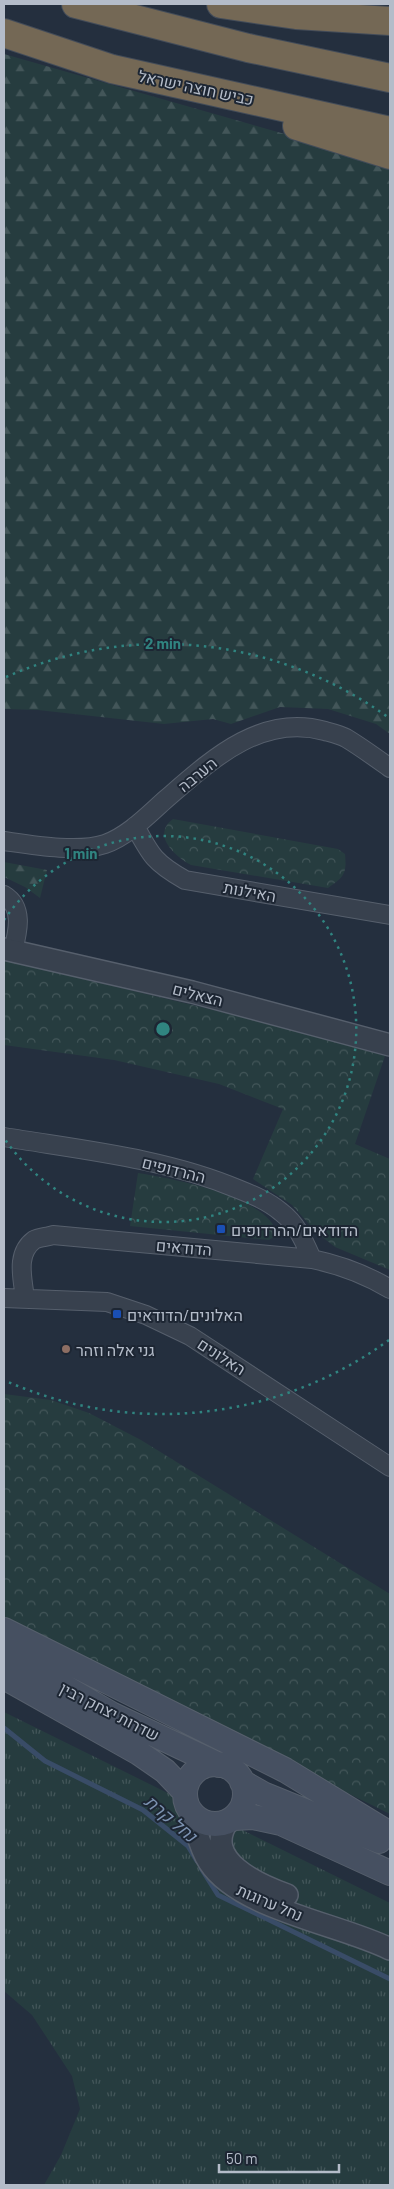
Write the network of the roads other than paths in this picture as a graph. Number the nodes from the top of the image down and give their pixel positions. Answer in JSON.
{"nodes":[{"id":1,"x":76,"y":4,"type":"edge"},
{"id":2,"x":222,"y":4,"type":"edge"},
{"id":3,"x":390,"y":21,"type":"edge"},
{"id":4,"x":4,"y":33,"type":"edge"},
{"id":5,"x":112,"y":69,"type":"junction"},
{"id":6,"x":390,"y":78,"type":"edge"},
{"id":7,"x":390,"y":131,"type":"edge"},
{"id":8,"x":390,"y":155,"type":"edge"},
{"id":9,"x":390,"y":768,"type":"edge"},
{"id":10,"x":136,"y":826,"type":"junction"},
{"id":11,"x":4,"y":841,"type":"edge"},
{"id":12,"x":4,"y":895,"type":"edge"},
{"id":13,"x":390,"y":915,"type":"edge"},
{"id":14,"x":8,"y":950,"type":"edge"},
{"id":15,"x":390,"y":1045,"type":"edge"},
{"id":16,"x":4,"y":1137,"type":"edge"},
{"id":17,"x":312,"y":1259,"type":"junction"},
{"id":18,"x":390,"y":1289,"type":"edge"},
{"id":19,"x":4,"y":1298,"type":"edge"},
{"id":20,"x":24,"y":1298,"type":"junction"},
{"id":21,"x":390,"y":1467,"type":"edge"},
{"id":22,"x":4,"y":1630,"type":"edge"},
{"id":23,"x":4,"y":1652,"type":"edge"},
{"id":24,"x":4,"y":1677,"type":"edge"},
{"id":25,"x":219,"y":1765,"type":"junction"},
{"id":26,"x":242,"y":1782,"type":"junction"},
{"id":27,"x":187,"y":1802,"type":"junction"},
{"id":28,"x":231,"y":1820,"type":"junction"},
{"id":29,"x":390,"y":1834,"type":"edge"},
{"id":30,"x":390,"y":1846,"type":"edge"},
{"id":31,"x":390,"y":1873,"type":"edge"},
{"id":32,"x":390,"y":1934,"type":"edge"},
{"id":33,"x":390,"y":1949,"type":"edge"}],
"edges":[{"from":1,"to":6,"type":"highway"},
{"from":2,"to":3,"type":"highway"},
{"from":4,"to":5,"type":"highway","name":"כביש חוצה ישראל"},
{"from":5,"to":7,"type":"highway","name":"כביש חוצה ישראל"},
{"from":5,"to":8,"type":"highway"},
{"from":9,"to":10,"type":"street","name":"הערבה"},
{"from":10,"to":11,"type":"street","name":"הערבה"},
{"from":10,"to":13,"type":"street","name":"האילנות"},
{"from":12,"to":14,"type":"street"},
{"from":14,"to":15,"type":"street","name":"הצאלים"},
{"from":16,"to":17,"type":"street","name":"ההרדופים"},
{"from":17,"to":18,"type":"street","name":"הדודאים"},
{"from":17,"to":20,"type":"street","name":"הדודאים"},
{"from":19,"to":20,"type":"street","name":"האלונים"},
{"from":20,"to":21,"type":"street","name":"האלונים"},
{"from":22,"to":29,"type":"main road"},
{"from":23,"to":25,"type":"main road","name":"שדרות יצחק רבין"},
{"from":24,"to":27,"type":"main road","name":"שדרות יצחק רבין"},
{"from":25,"to":26,"type":"main road"},
{"from":25,"to":27,"type":"main road"},
{"from":26,"to":28,"type":"main road"},
{"from":26,"to":30,"type":"main road"},
{"from":27,"to":28,"type":"main road"},
{"from":27,"to":33,"type":"street","name":"נחל ערוגות"},
{"from":28,"to":31,"type":"main road"},
{"from":28,"to":32,"type":"street","name":"נחל ערוגות"}]}
